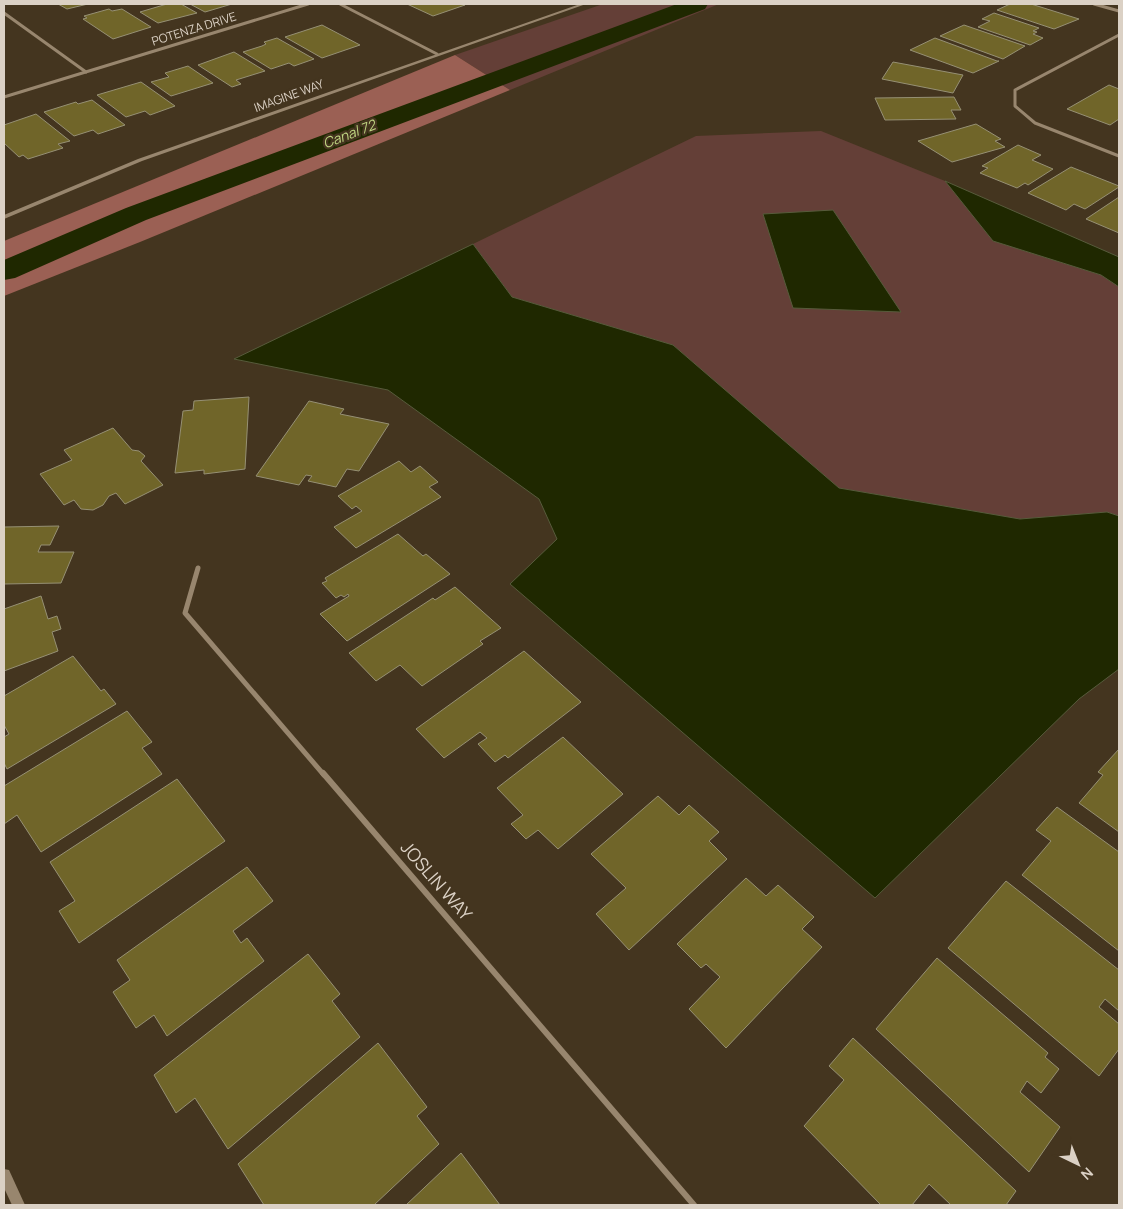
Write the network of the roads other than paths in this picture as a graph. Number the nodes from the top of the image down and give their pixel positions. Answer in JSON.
{"nodes":[{"id":1,"x":308,"y":4,"type":"edge"},
{"id":2,"x":340,"y":4,"type":"edge"},
{"id":3,"x":584,"y":4,"type":"edge"},
{"id":4,"x":1094,"y":4,"type":"edge"},
{"id":5,"x":1119,"y":12,"type":"edge"},
{"id":6,"x":4,"y":13,"type":"edge"},
{"id":7,"x":1119,"y":35,"type":"edge"},
{"id":8,"x":436,"y":54,"type":"junction"},
{"id":9,"x":86,"y":72,"type":"junction"},
{"id":10,"x":4,"y":97,"type":"edge"},
{"id":11,"x":1119,"y":156,"type":"edge"},
{"id":12,"x":4,"y":217,"type":"edge"},
{"id":13,"x":198,"y":568,"type":"dead end"},
{"id":14,"x":4,"y":1175,"type":"edge"},
{"id":15,"x":19,"y":1205,"type":"edge"},
{"id":16,"x":694,"y":1205,"type":"edge"}],
"edges":[{"from":1,"to":9,"type":"street","name":"POTENZA DRIVE"},
{"from":2,"to":8,"type":"street"},
{"from":3,"to":8,"type":"street","name":"IMAGINE WAY"},
{"from":4,"to":5,"type":"street"},
{"from":6,"to":9,"type":"street"},
{"from":7,"to":11,"type":"street"},
{"from":8,"to":12,"type":"street","name":"IMAGINE WAY"},
{"from":9,"to":10,"type":"street","name":"POTENZA DRIVE"},
{"from":13,"to":16,"type":"street","name":"JOSLIN WAY"},
{"from":14,"to":15,"type":"street"}]}
